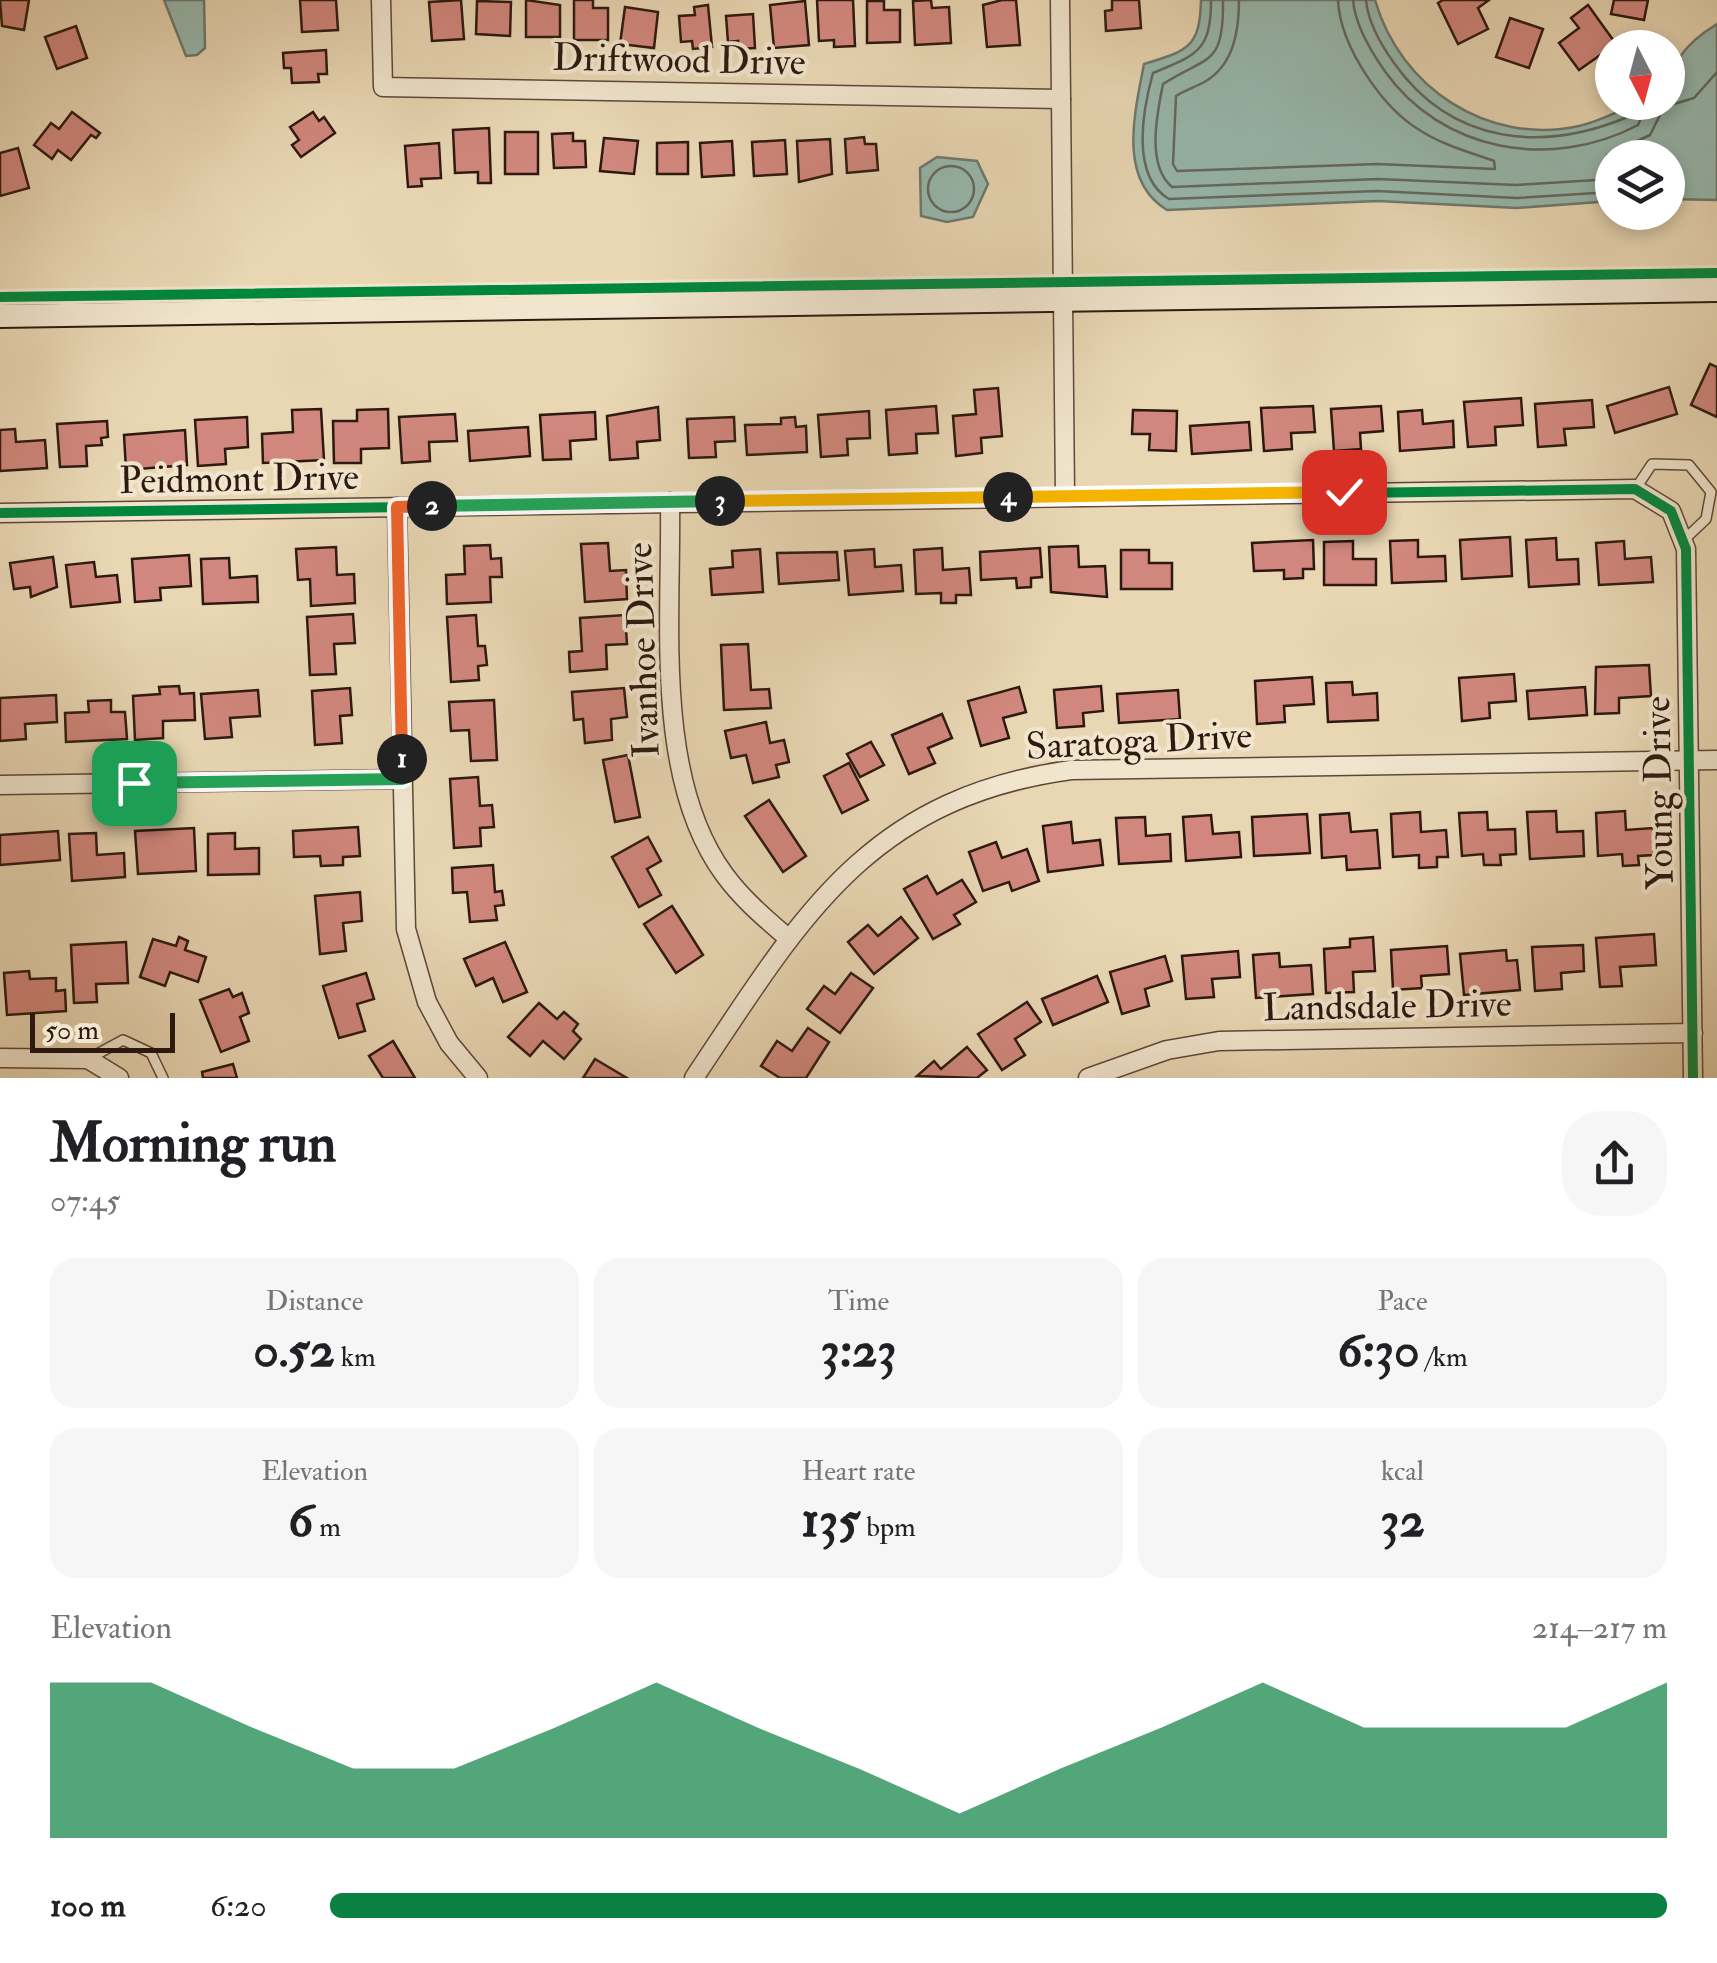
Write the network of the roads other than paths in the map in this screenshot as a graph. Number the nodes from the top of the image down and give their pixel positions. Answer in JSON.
{"nodes":[{"id":1,"x":382,"y":0,"type":"edge"},
{"id":2,"x":1060,"y":0,"type":"edge"},
{"id":3,"x":1061,"y":99,"type":"junction"},
{"id":4,"x":1717,"y":290,"type":"edge"},
{"id":5,"x":1063,"y":301,"type":"junction"},
{"id":6,"x":0,"y":316,"type":"edge"},
{"id":7,"x":1636,"y":489,"type":"junction"},
{"id":8,"x":1065,"y":496,"type":"junction"},
{"id":9,"x":670,"y":502,"type":"junction"},
{"id":10,"x":397,"y":507,"type":"junction"},
{"id":11,"x":0,"y":513,"type":"edge"},
{"id":12,"x":1685,"y":539,"type":"junction"},
{"id":13,"x":1688,"y":760,"type":"junction"},
{"id":14,"x":1717,"y":760,"type":"edge"},
{"id":15,"x":402,"y":779,"type":"junction"},
{"id":16,"x":0,"y":785,"type":"edge"},
{"id":17,"x":788,"y":939,"type":"junction"},
{"id":18,"x":1693,"y":1033,"type":"junction"},
{"id":19,"x":0,"y":1058,"type":"edge"},
{"id":20,"x":88,"y":1059,"type":"junction"},
{"id":21,"x":119,"y":1078,"type":"edge"},
{"id":22,"x":164,"y":1078,"type":"edge"},
{"id":23,"x":478,"y":1078,"type":"edge"},
{"id":24,"x":694,"y":1078,"type":"edge"},
{"id":25,"x":1088,"y":1078,"type":"edge"},
{"id":26,"x":1693,"y":1078,"type":"edge"}],
"edges":[{"from":1,"to":3,"type":"street","name":"Driftwood Drive"},
{"from":2,"to":3,"type":"street"},
{"from":3,"to":5,"type":"street"},
{"from":4,"to":5,"type":"main road"},
{"from":5,"to":6,"type":"main road"},
{"from":5,"to":8,"type":"street"},
{"from":7,"to":8,"type":"street","name":"Peidmont Drive"},
{"from":7,"to":12,"type":"street","name":"Young Drive"},
{"from":7,"to":12,"type":"lane"},
{"from":8,"to":9,"type":"street","name":"Peidmont Drive"},
{"from":9,"to":10,"type":"street","name":"Peidmont Drive"},
{"from":9,"to":17,"type":"street","name":"Ivanhoe Drive"},
{"from":10,"to":11,"type":"street","name":"Peidmont Drive"},
{"from":10,"to":15,"type":"street"},
{"from":12,"to":13,"type":"street","name":"Young Drive"},
{"from":13,"to":14,"type":"street","name":"Saratoga Drive"},
{"from":13,"to":17,"type":"street","name":"Saratoga Drive"},
{"from":13,"to":18,"type":"street","name":"Young Drive"},
{"from":15,"to":16,"type":"street"},
{"from":15,"to":23,"type":"street"},
{"from":17,"to":24,"type":"street","name":"Saratoga Drive"},
{"from":18,"to":25,"type":"street","name":"Landsdale Drive"},
{"from":18,"to":26,"type":"street","name":"Young Drive"},
{"from":19,"to":20,"type":"street"},
{"from":20,"to":21,"type":"street"},
{"from":20,"to":22,"type":"lane"}]}
